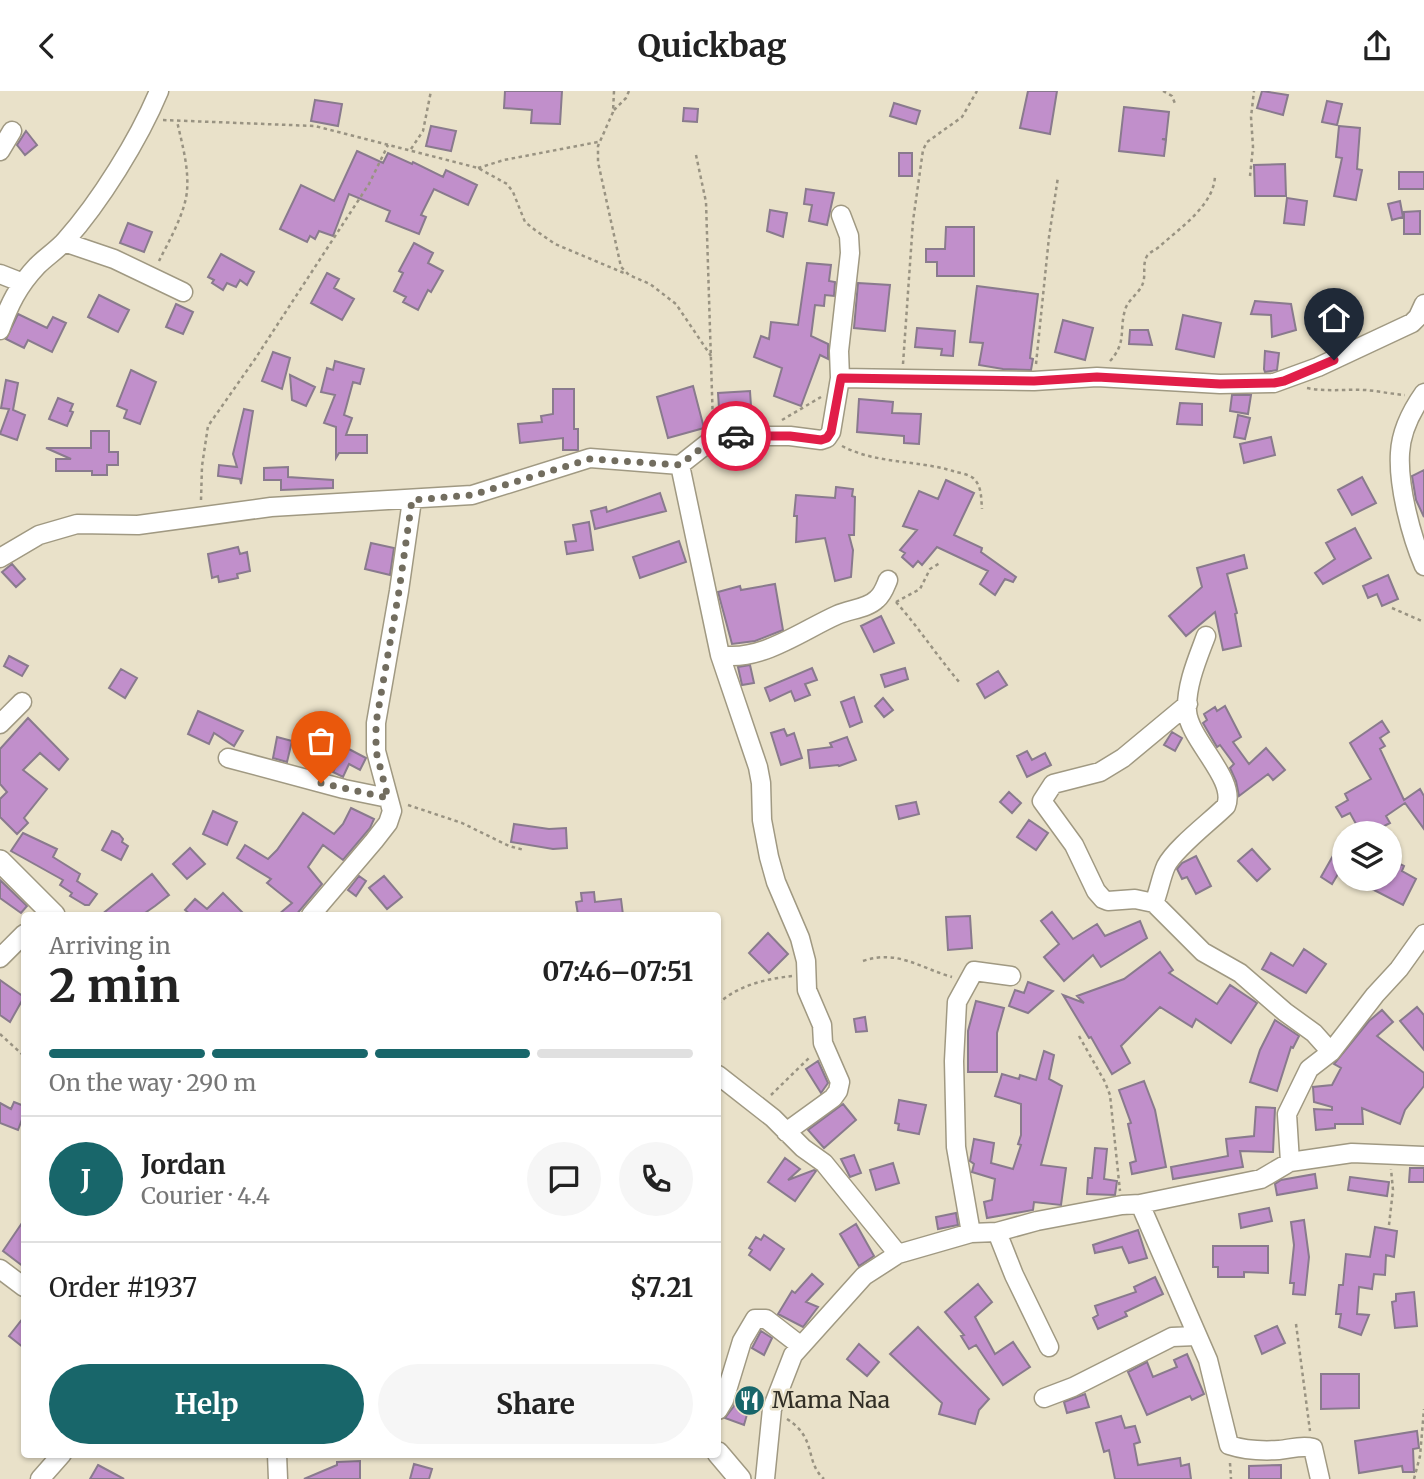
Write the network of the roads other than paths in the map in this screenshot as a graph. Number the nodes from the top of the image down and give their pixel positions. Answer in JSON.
{"nodes":[{"id":1,"x":159,"y":91,"type":"edge"},
{"id":2,"x":12,"y":131,"type":"dead end"},
{"id":3,"x":0,"y":151,"type":"edge"},
{"id":4,"x":841,"y":215,"type":"dead end"},
{"id":5,"x":64,"y":242,"type":"junction"},
{"id":6,"x":0,"y":274,"type":"edge"},
{"id":7,"x":12,"y":290,"type":"edge"},
{"id":8,"x":183,"y":292,"type":"dead end"},
{"id":9,"x":1424,"y":304,"type":"edge"},
{"id":10,"x":0,"y":330,"type":"edge"},
{"id":11,"x":840,"y":383,"type":"junction"},
{"id":12,"x":1423,"y":394,"type":"edge"},
{"id":13,"x":680,"y":465,"type":"junction"},
{"id":14,"x":412,"y":500,"type":"junction"},
{"id":15,"x":1420,"y":539,"type":"edge"},
{"id":16,"x":0,"y":558,"type":"edge"},
{"id":17,"x":1424,"y":566,"type":"edge"},
{"id":18,"x":888,"y":580,"type":"dead end"},
{"id":19,"x":1206,"y":636,"type":"dead end"},
{"id":20,"x":720,"y":655,"type":"junction"},
{"id":21,"x":22,"y":702,"type":"dead end"},
{"id":22,"x":1188,"y":704,"type":"junction"},
{"id":23,"x":0,"y":724,"type":"edge"},
{"id":24,"x":228,"y":758,"type":"dead end"},
{"id":25,"x":388,"y":798,"type":"junction"},
{"id":26,"x":0,"y":862,"type":"edge"},
{"id":27,"x":1154,"y":903,"type":"junction"},
{"id":28,"x":48,"y":912,"type":"edge"},
{"id":29,"x":314,"y":912,"type":"edge"},
{"id":30,"x":1424,"y":934,"type":"edge"},
{"id":31,"x":21,"y":937,"type":"edge"},
{"id":32,"x":0,"y":958,"type":"edge"},
{"id":33,"x":1012,"y":976,"type":"dead end"},
{"id":34,"x":1331,"y":1052,"type":"junction"},
{"id":35,"x":721,"y":1077,"type":"edge"},
{"id":36,"x":786,"y":1132,"type":"junction"},
{"id":37,"x":1424,"y":1156,"type":"edge"},
{"id":38,"x":1290,"y":1162,"type":"junction"},
{"id":39,"x":1131,"y":1204,"type":"junction"},
{"id":40,"x":997,"y":1232,"type":"junction"},
{"id":41,"x":971,"y":1233,"type":"junction"},
{"id":42,"x":898,"y":1254,"type":"junction"},
{"id":43,"x":0,"y":1269,"type":"edge"},
{"id":44,"x":21,"y":1285,"type":"edge"},
{"id":45,"x":1196,"y":1336,"type":"junction"},
{"id":46,"x":801,"y":1346,"type":"junction"},
{"id":47,"x":1049,"y":1347,"type":"dead end"},
{"id":48,"x":1044,"y":1398,"type":"dead end"},
{"id":49,"x":721,"y":1405,"type":"edge"},
{"id":50,"x":721,"y":1457,"type":"edge"},
{"id":51,"x":58,"y":1458,"type":"edge"},
{"id":52,"x":277,"y":1458,"type":"edge"},
{"id":53,"x":40,"y":1479,"type":"edge"},
{"id":54,"x":278,"y":1479,"type":"edge"},
{"id":55,"x":740,"y":1479,"type":"edge"},
{"id":56,"x":765,"y":1479,"type":"edge"},
{"id":57,"x":1320,"y":1479,"type":"edge"}],
"edges":[{"from":1,"to":5,"type":"street"},
{"from":2,"to":3,"type":"street"},
{"from":4,"to":11,"type":"street"},
{"from":5,"to":7,"type":"street"},
{"from":5,"to":8,"type":"street"},
{"from":6,"to":7,"type":"street"},
{"from":7,"to":10,"type":"street"},
{"from":9,"to":11,"type":"street"},
{"from":11,"to":13,"type":"street"},
{"from":12,"to":15,"type":"street"},
{"from":13,"to":14,"type":"street"},
{"from":13,"to":20,"type":"street"},
{"from":14,"to":16,"type":"street"},
{"from":14,"to":25,"type":"street"},
{"from":15,"to":17,"type":"street"},
{"from":18,"to":20,"type":"street"},
{"from":19,"to":22,"type":"street"},
{"from":20,"to":36,"type":"street"},
{"from":21,"to":23,"type":"street"},
{"from":22,"to":27,"type":"street"},
{"from":22,"to":27,"type":"street"},
{"from":24,"to":25,"type":"street"},
{"from":25,"to":29,"type":"street"},
{"from":26,"to":28,"type":"street"},
{"from":27,"to":34,"type":"street"},
{"from":30,"to":34,"type":"street"},
{"from":31,"to":32,"type":"street"},
{"from":33,"to":41,"type":"street"},
{"from":34,"to":38,"type":"street"},
{"from":35,"to":36,"type":"street"},
{"from":36,"to":42,"type":"street"},
{"from":37,"to":38,"type":"street"},
{"from":38,"to":39,"type":"street"},
{"from":39,"to":40,"type":"street"},
{"from":39,"to":45,"type":"street"},
{"from":40,"to":41,"type":"street"},
{"from":40,"to":47,"type":"street"},
{"from":41,"to":42,"type":"street"},
{"from":42,"to":46,"type":"street"},
{"from":43,"to":44,"type":"street"},
{"from":45,"to":48,"type":"street"},
{"from":45,"to":57,"type":"street"},
{"from":46,"to":49,"type":"street"},
{"from":46,"to":56,"type":"street"},
{"from":50,"to":55,"type":"street"},
{"from":51,"to":53,"type":"street"},
{"from":52,"to":54,"type":"street"}]}
